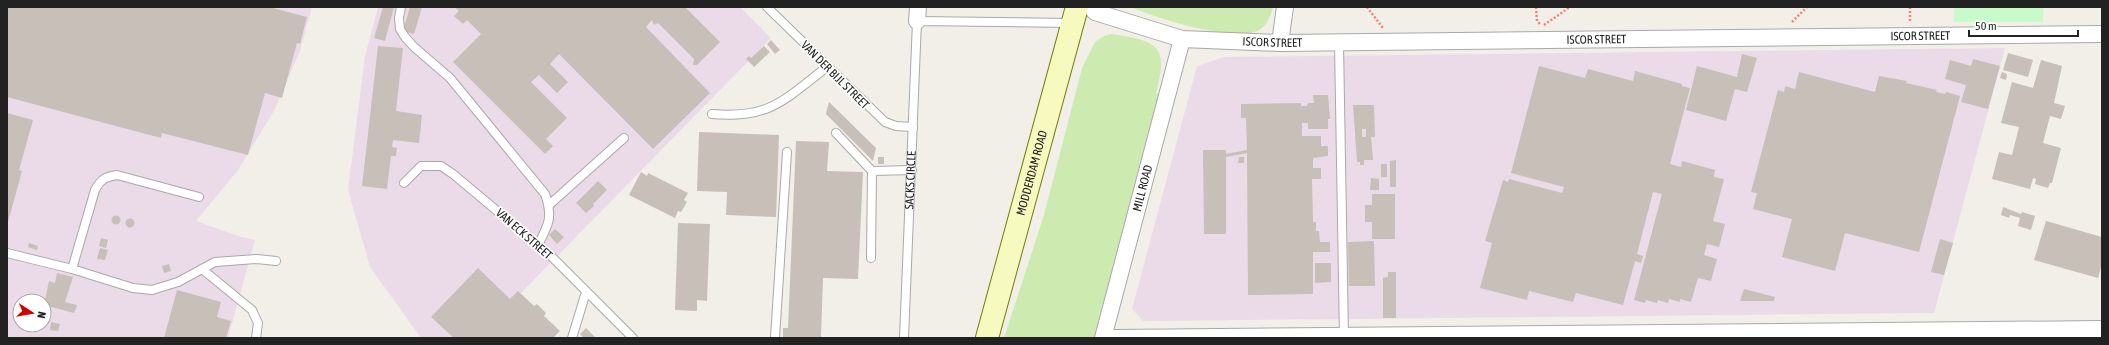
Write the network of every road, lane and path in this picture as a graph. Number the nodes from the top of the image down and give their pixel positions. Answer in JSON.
{"nodes":[{"id":1,"x":401,"y":7,"type":"edge"},
{"id":2,"x":766,"y":7,"type":"edge"},
{"id":3,"x":1286,"y":7,"type":"edge"},
{"id":4,"x":1367,"y":7,"type":"edge"},
{"id":5,"x":1536,"y":7,"type":"edge"},
{"id":6,"x":1570,"y":7,"type":"edge"},
{"id":7,"x":1084,"y":12,"type":"edge"},
{"id":8,"x":918,"y":14,"type":"edge"},
{"id":9,"x":1543,"y":26,"type":"junction"},
{"id":10,"x":2102,"y":34,"type":"edge"},
{"id":11,"x":1182,"y":39,"type":"junction"},
{"id":12,"x":1535,"y":41,"type":"junction"},
{"id":13,"x":1339,"y":42,"type":"junction"},
{"id":14,"x":1398,"y":42,"type":"junction"},
{"id":15,"x":1280,"y":43,"type":"junction"},
{"id":16,"x":828,"y":67,"type":"junction"},
{"id":17,"x":712,"y":114,"type":"dead end"},
{"id":18,"x":913,"y":127,"type":"junction"},
{"id":19,"x":836,"y":133,"type":"dead end"},
{"id":20,"x":624,"y":138,"type":"dead end"},
{"id":21,"x":787,"y":152,"type":"dead end"},
{"id":22,"x":912,"y":170,"type":"junction"},
{"id":23,"x":872,"y":172,"type":"junction"},
{"id":24,"x":404,"y":183,"type":"dead end"},
{"id":25,"x":199,"y":197,"type":"dead end"},
{"id":26,"x":549,"y":205,"type":"junction"},
{"id":27,"x":538,"y":245,"type":"junction"},
{"id":28,"x":7,"y":253,"type":"edge"},
{"id":29,"x":871,"y":258,"type":"dead end"},
{"id":30,"x":276,"y":261,"type":"dead end"},
{"id":31,"x":72,"y":269,"type":"junction"},
{"id":32,"x":202,"y":269,"type":"junction"},
{"id":33,"x":586,"y":292,"type":"junction"},
{"id":34,"x":2102,"y":329,"type":"edge"},
{"id":35,"x":1344,"y":337,"type":"edge"},
{"id":36,"x":256,"y":338,"type":"edge"},
{"id":37,"x":572,"y":338,"type":"edge"},
{"id":38,"x":633,"y":338,"type":"edge"},
{"id":39,"x":775,"y":338,"type":"edge"},
{"id":40,"x":904,"y":338,"type":"edge"},
{"id":41,"x":987,"y":338,"type":"edge"},
{"id":42,"x":1103,"y":338,"type":"edge"},
{"id":43,"x":1115,"y":338,"type":"edge"}],
"edges":[{"from":1,"to":26,"type":"lane"},
{"from":2,"to":16,"type":"lane","name":"VAN DER BIJL STREET"},
{"from":3,"to":15,"type":"street"},
{"from":4,"to":14,"type":"path"},
{"from":5,"to":9,"type":"path"},
{"from":6,"to":9,"type":"path"},
{"from":7,"to":8,"type":"lane","name":"SACKS CIRCLE"},
{"from":7,"to":11,"type":"street","name":"ISCOR STREET"},
{"from":7,"to":41,"type":"street","name":"MODDERDAM ROAD"},
{"from":8,"to":18,"type":"lane","name":"SACKS CIRCLE"},
{"from":9,"to":12,"type":"path"},
{"from":10,"to":12,"type":"street","name":"ISCOR STREET"},
{"from":11,"to":15,"type":"street","name":"ISCOR STREET"},
{"from":11,"to":42,"type":"street","name":"MILL ROAD"},
{"from":12,"to":14,"type":"street","name":"ISCOR STREET"},
{"from":13,"to":14,"type":"street","name":"ISCOR STREET"},
{"from":13,"to":15,"type":"street","name":"ISCOR STREET"},
{"from":13,"to":35,"type":"lane"},
{"from":16,"to":17,"type":"lane"},
{"from":16,"to":18,"type":"lane","name":"VAN DER BIJL STREET"},
{"from":18,"to":22,"type":"lane","name":"SACKS CIRCLE"},
{"from":19,"to":23,"type":"lane"},
{"from":20,"to":26,"type":"lane"},
{"from":21,"to":39,"type":"lane"},
{"from":22,"to":23,"type":"lane"},
{"from":22,"to":40,"type":"lane","name":"SACKS CIRCLE"},
{"from":23,"to":29,"type":"lane"},
{"from":24,"to":27,"type":"lane","name":"VAN ECK STREET"},
{"from":25,"to":31,"type":"lane"},
{"from":26,"to":27,"type":"lane"},
{"from":27,"to":33,"type":"lane","name":"VAN ECK STREET"},
{"from":28,"to":31,"type":"lane"},
{"from":30,"to":32,"type":"lane"},
{"from":31,"to":32,"type":"lane"},
{"from":32,"to":36,"type":"lane"},
{"from":33,"to":37,"type":"lane"},
{"from":33,"to":38,"type":"lane","name":"VAN ECK STREET"},
{"from":34,"to":35,"type":"street"},
{"from":35,"to":43,"type":"street"}]}
